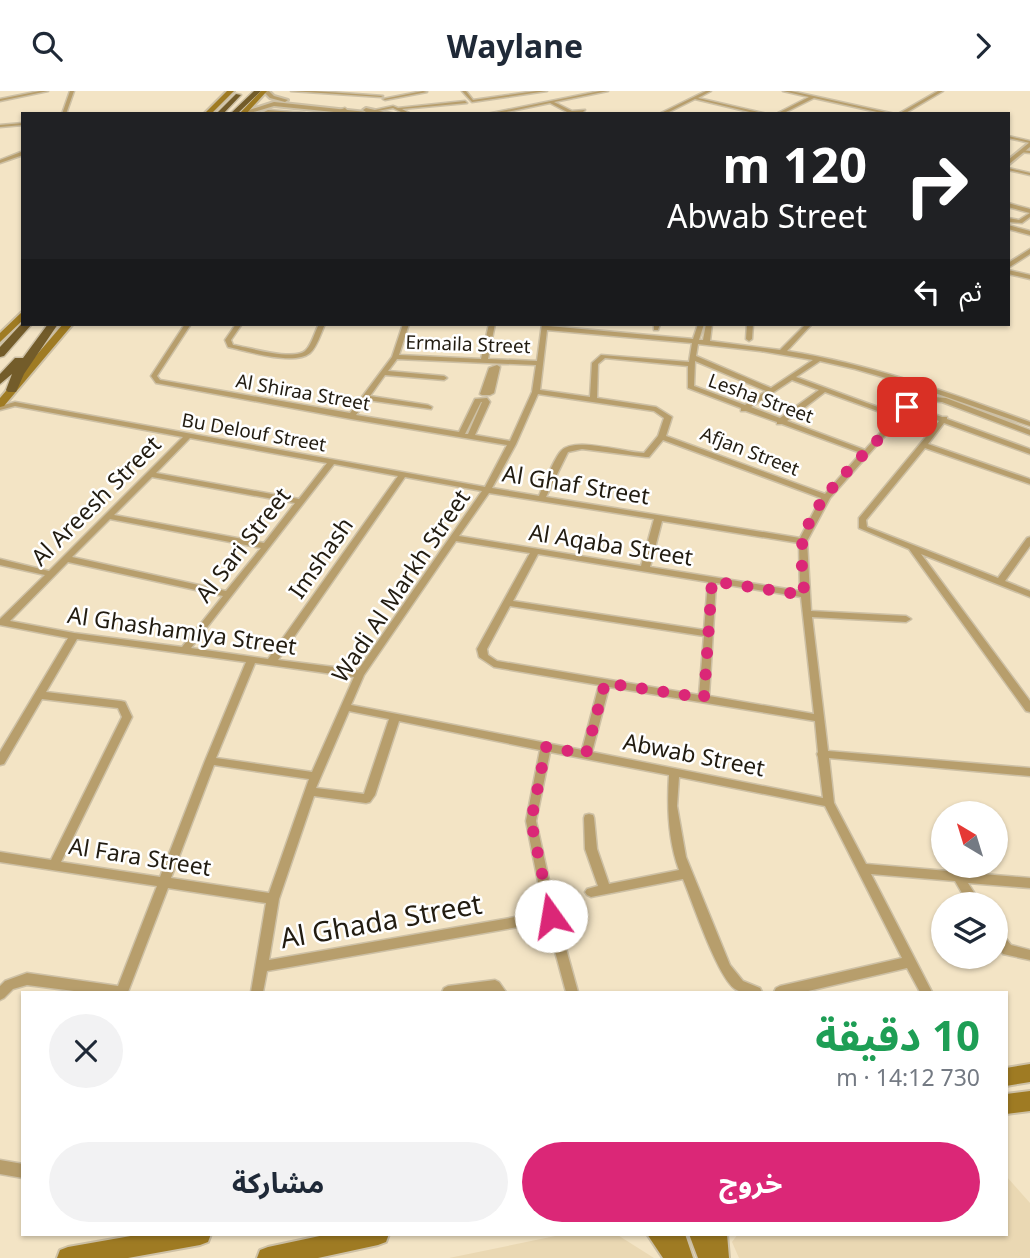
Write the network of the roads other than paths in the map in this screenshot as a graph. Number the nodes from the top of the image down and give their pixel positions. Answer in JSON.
{"nodes":[{"id":1,"x":46,"y":91,"type":"edge"},
{"id":2,"x":72,"y":91,"type":"edge"},
{"id":3,"x":231,"y":91,"type":"edge"},
{"id":4,"x":242,"y":91,"type":"edge"},
{"id":5,"x":258,"y":91,"type":"edge"},
{"id":6,"x":265,"y":91,"type":"edge"},
{"id":7,"x":293,"y":91,"type":"edge"},
{"id":8,"x":371,"y":91,"type":"edge"},
{"id":9,"x":464,"y":91,"type":"edge"},
{"id":10,"x":545,"y":91,"type":"edge"},
{"id":11,"x":606,"y":91,"type":"edge"},
{"id":12,"x":709,"y":91,"type":"edge"},
{"id":13,"x":785,"y":91,"type":"edge"},
{"id":14,"x":940,"y":91,"type":"edge"},
{"id":15,"x":325,"y":92,"type":"edge"},
{"id":16,"x":425,"y":92,"type":"edge"},
{"id":17,"x":521,"y":93,"type":"edge"},
{"id":18,"x":449,"y":96,"type":"dead end"},
{"id":19,"x":814,"y":97,"type":"junction"},
{"id":20,"x":383,"y":98,"type":"junction"},
{"id":21,"x":694,"y":98,"type":"junction"},
{"id":22,"x":0,"y":100,"type":"edge"},
{"id":23,"x":465,"y":102,"type":"dead end"},
{"id":24,"x":298,"y":103,"type":"junction"},
{"id":25,"x":551,"y":103,"type":"junction"},
{"id":26,"x":434,"y":105,"type":"junction"},
{"id":27,"x":324,"y":107,"type":"junction"},
{"id":28,"x":860,"y":107,"type":"junction"},
{"id":29,"x":400,"y":108,"type":"junction"},
{"id":30,"x":345,"y":109,"type":"junction"},
{"id":31,"x":391,"y":111,"type":"edge"},
{"id":32,"x":583,"y":111,"type":"dead end"},
{"id":33,"x":65,"y":112,"type":"edge"},
{"id":34,"x":209,"y":112,"type":"edge"},
{"id":35,"x":221,"y":112,"type":"edge"},
{"id":36,"x":235,"y":112,"type":"edge"},
{"id":37,"x":243,"y":112,"type":"edge"},
{"id":38,"x":246,"y":112,"type":"edge"},
{"id":39,"x":328,"y":112,"type":"edge"},
{"id":40,"x":335,"y":112,"type":"edge"},
{"id":41,"x":373,"y":112,"type":"edge"},
{"id":42,"x":406,"y":112,"type":"edge"},
{"id":43,"x":500,"y":112,"type":"edge"},
{"id":44,"x":665,"y":112,"type":"edge"},
{"id":45,"x":756,"y":112,"type":"edge"},
{"id":46,"x":782,"y":112,"type":"edge"},
{"id":47,"x":852,"y":112,"type":"edge"},
{"id":48,"x":884,"y":112,"type":"edge"},
{"id":49,"x":903,"y":112,"type":"edge"},
{"id":50,"x":21,"y":124,"type":"edge"},
{"id":51,"x":0,"y":126,"type":"edge"},
{"id":52,"x":1010,"y":138,"type":"edge"},
{"id":53,"x":1030,"y":143,"type":"edge"},
{"id":54,"x":1026,"y":151,"type":"edge"},
{"id":55,"x":21,"y":154,"type":"edge"},
{"id":56,"x":0,"y":162,"type":"edge"},
{"id":57,"x":1010,"y":162,"type":"edge"},
{"id":58,"x":1010,"y":169,"type":"edge"},
{"id":59,"x":1030,"y":174,"type":"edge"},
{"id":60,"x":1010,"y":206,"type":"edge"},
{"id":61,"x":1030,"y":213,"type":"edge"},
{"id":62,"x":1010,"y":220,"type":"edge"},
{"id":63,"x":1010,"y":228,"type":"edge"},
{"id":64,"x":1030,"y":233,"type":"edge"},
{"id":65,"x":1030,"y":251,"type":"edge"},
{"id":66,"x":1010,"y":265,"type":"edge"},
{"id":67,"x":1010,"y":274,"type":"edge"},
{"id":68,"x":1030,"y":278,"type":"edge"},
{"id":69,"x":21,"y":320,"type":"edge"},
{"id":70,"x":21,"y":321,"type":"edge"},
{"id":71,"x":49,"y":326,"type":"edge"},
{"id":72,"x":50,"y":326,"type":"edge"},
{"id":73,"x":66,"y":326,"type":"edge"},
{"id":74,"x":187,"y":326,"type":"edge"},
{"id":75,"x":238,"y":326,"type":"edge"},
{"id":76,"x":320,"y":326,"type":"edge"},
{"id":77,"x":405,"y":326,"type":"edge"},
{"id":78,"x":492,"y":326,"type":"edge"},
{"id":79,"x":545,"y":326,"type":"edge"},
{"id":80,"x":701,"y":326,"type":"edge"},
{"id":81,"x":709,"y":326,"type":"edge"},
{"id":82,"x":750,"y":326,"type":"edge"},
{"id":83,"x":807,"y":326,"type":"edge"},
{"id":84,"x":0,"y":339,"type":"edge"},
{"id":85,"x":749,"y":339,"type":"dead end"},
{"id":86,"x":697,"y":342,"type":"junction"},
{"id":87,"x":706,"y":343,"type":"junction"},
{"id":88,"x":781,"y":352,"type":"junction"},
{"id":89,"x":0,"y":355,"type":"edge"},
{"id":90,"x":395,"y":357,"type":"junction"},
{"id":91,"x":818,"y":359,"type":"junction"},
{"id":92,"x":484,"y":361,"type":"junction"},
{"id":93,"x":691,"y":361,"type":"junction"},
{"id":94,"x":540,"y":363,"type":"junction"},
{"id":95,"x":495,"y":368,"type":"junction"},
{"id":96,"x":385,"y":373,"type":"junction"},
{"id":97,"x":791,"y":377,"type":"junction"},
{"id":98,"x":444,"y":378,"type":"dead end"},
{"id":99,"x":0,"y":381,"type":"edge"},
{"id":100,"x":489,"y":385,"type":"dead end"},
{"id":101,"x":925,"y":387,"type":"junction"},
{"id":102,"x":822,"y":390,"type":"junction"},
{"id":103,"x":772,"y":391,"type":"junction"},
{"id":104,"x":536,"y":392,"type":"junction"},
{"id":105,"x":366,"y":398,"type":"junction"},
{"id":106,"x":916,"y":398,"type":"junction"},
{"id":107,"x":593,"y":399,"type":"junction"},
{"id":108,"x":7,"y":401,"type":"edge"},
{"id":109,"x":428,"y":407,"type":"dead end"},
{"id":110,"x":744,"y":409,"type":"junction"},
{"id":111,"x":904,"y":412,"type":"junction"},
{"id":112,"x":351,"y":417,"type":"junction"},
{"id":113,"x":468,"y":421,"type":"junction"},
{"id":114,"x":478,"y":422,"type":"junction"},
{"id":115,"x":780,"y":422,"type":"junction"},
{"id":116,"x":942,"y":422,"type":"junction"},
{"id":117,"x":1030,"y":423,"type":"edge"},
{"id":118,"x":1030,"y":433,"type":"edge"},
{"id":119,"x":461,"y":435,"type":"junction"},
{"id":120,"x":188,"y":436,"type":"junction"},
{"id":121,"x":470,"y":437,"type":"junction"},
{"id":122,"x":662,"y":437,"type":"junction"},
{"id":123,"x":512,"y":445,"type":"junction"},
{"id":124,"x":924,"y":445,"type":"junction"},
{"id":125,"x":1030,"y":452,"type":"edge"},
{"id":126,"x":867,"y":453,"type":"junction"},
{"id":127,"x":332,"y":462,"type":"junction"},
{"id":128,"x":150,"y":474,"type":"junction"},
{"id":129,"x":403,"y":475,"type":"junction"},
{"id":130,"x":1030,"y":482,"type":"edge"},
{"id":131,"x":487,"y":490,"type":"junction"},
{"id":132,"x":826,"y":497,"type":"junction"},
{"id":133,"x":541,"y":499,"type":"junction"},
{"id":134,"x":301,"y":502,"type":"junction"},
{"id":135,"x":110,"y":516,"type":"junction"},
{"id":136,"x":659,"y":519,"type":"junction"},
{"id":137,"x":454,"y":538,"type":"junction"},
{"id":138,"x":803,"y":541,"type":"junction"},
{"id":139,"x":1030,"y":541,"type":"edge"},
{"id":140,"x":266,"y":546,"type":"junction"},
{"id":141,"x":912,"y":549,"type":"junction"},
{"id":142,"x":535,"y":552,"type":"junction"},
{"id":143,"x":67,"y":559,"type":"junction"},
{"id":144,"x":0,"y":562,"type":"edge"},
{"id":145,"x":645,"y":568,"type":"junction"},
{"id":146,"x":52,"y":574,"type":"junction"},
{"id":147,"x":712,"y":581,"type":"junction"},
{"id":148,"x":1000,"y":582,"type":"junction"},
{"id":149,"x":228,"y":594,"type":"junction"},
{"id":150,"x":1030,"y":594,"type":"edge"},
{"id":151,"x":804,"y":595,"type":"junction"},
{"id":152,"x":508,"y":603,"type":"junction"},
{"id":153,"x":807,"y":614,"type":"junction"},
{"id":154,"x":906,"y":619,"type":"dead end"},
{"id":155,"x":1,"y":622,"type":"edge"},
{"id":156,"x":708,"y":634,"type":"junction"},
{"id":157,"x":74,"y":636,"type":"junction"},
{"id":158,"x":184,"y":651,"type":"junction"},
{"id":159,"x":252,"y":660,"type":"junction"},
{"id":160,"x":271,"y":662,"type":"junction"},
{"id":161,"x":360,"y":674,"type":"junction"},
{"id":162,"x":605,"y":683,"type":"junction"},
{"id":163,"x":41,"y":695,"type":"junction"},
{"id":164,"x":704,"y":698,"type":"junction"},
{"id":165,"x":345,"y":707,"type":"junction"},
{"id":166,"x":1030,"y":708,"type":"edge"},
{"id":167,"x":395,"y":717,"type":"junction"},
{"id":168,"x":818,"y":718,"type":"junction"},
{"id":169,"x":546,"y":747,"type":"junction"},
{"id":170,"x":586,"y":754,"type":"junction"},
{"id":171,"x":822,"y":754,"type":"junction"},
{"id":172,"x":0,"y":760,"type":"edge"},
{"id":173,"x":210,"y":761,"type":"junction"},
{"id":174,"x":674,"y":772,"type":"junction"},
{"id":175,"x":1030,"y":772,"type":"edge"},
{"id":176,"x":315,"y":776,"type":"junction"},
{"id":177,"x":309,"y":791,"type":"junction"},
{"id":178,"x":829,"y":803,"type":"junction"},
{"id":179,"x":589,"y":818,"type":"dead end"},
{"id":180,"x":0,"y":857,"type":"edge"},
{"id":181,"x":54,"y":865,"type":"junction"},
{"id":182,"x":865,"y":869,"type":"junction"},
{"id":183,"x":687,"y":873,"type":"junction"},
{"id":184,"x":931,"y":875,"type":"edge"},
{"id":185,"x":982,"y":879,"type":"edge"},
{"id":186,"x":165,"y":883,"type":"junction"},
{"id":187,"x":1030,"y":883,"type":"edge"},
{"id":188,"x":605,"y":889,"type":"junction"},
{"id":189,"x":591,"y":892,"type":"dead end"},
{"id":190,"x":272,"y":899,"type":"junction"},
{"id":191,"x":551,"y":916,"type":"junction"},
{"id":192,"x":1008,"y":950,"type":"edge"},
{"id":193,"x":1030,"y":955,"type":"edge"},
{"id":194,"x":911,"y":962,"type":"junction"},
{"id":195,"x":261,"y":967,"type":"junction"},
{"id":196,"x":115,"y":991,"type":"edge"},
{"id":197,"x":122,"y":991,"type":"edge"},
{"id":198,"x":257,"y":991,"type":"edge"},
{"id":199,"x":456,"y":991,"type":"edge"},
{"id":200,"x":499,"y":991,"type":"edge"},
{"id":201,"x":572,"y":991,"type":"edge"},
{"id":202,"x":754,"y":991,"type":"edge"},
{"id":203,"x":784,"y":991,"type":"edge"},
{"id":204,"x":926,"y":991,"type":"edge"},
{"id":205,"x":0,"y":994,"type":"edge"},
{"id":206,"x":1030,"y":1073,"type":"edge"},
{"id":207,"x":1008,"y":1077,"type":"edge"},
{"id":208,"x":0,"y":1167,"type":"edge"},
{"id":209,"x":21,"y":1171,"type":"edge"},
{"id":210,"x":189,"y":1236,"type":"edge"},
{"id":211,"x":369,"y":1236,"type":"edge"},
{"id":212,"x":660,"y":1236,"type":"edge"},
{"id":213,"x":674,"y":1236,"type":"edge"},
{"id":214,"x":702,"y":1236,"type":"edge"},
{"id":215,"x":716,"y":1236,"type":"edge"},
{"id":216,"x":68,"y":1258,"type":"edge"},
{"id":217,"x":268,"y":1258,"type":"edge"},
{"id":218,"x":679,"y":1258,"type":"edge"},
{"id":219,"x":709,"y":1258,"type":"edge"},
{"id":220,"x":718,"y":1258,"type":"edge"}],
"edges":[{"from":1,"to":22,"type":"street"},
{"from":2,"to":33,"type":"street"},
{"from":3,"to":34,"type":"main road"},
{"from":4,"to":35,"type":"highway"},
{"from":5,"to":36,"type":"highway"},
{"from":6,"to":24,"type":"street"},
{"from":6,"to":37,"type":"main road"},
{"from":7,"to":15,"type":"street"},
{"from":8,"to":20,"type":"street"},
{"from":9,"to":17,"type":"street"},
{"from":10,"to":17,"type":"street"},
{"from":11,"to":25,"type":"street"},
{"from":12,"to":21,"type":"street"},
{"from":13,"to":19,"type":"street"},
{"from":14,"to":49,"type":"street"},
{"from":15,"to":20,"type":"street"},
{"from":16,"to":20,"type":"street"},
{"from":18,"to":26,"type":"street"},
{"from":19,"to":28,"type":"street"},
{"from":19,"to":46,"type":"street"},
{"from":20,"to":31,"type":"street"},
{"from":21,"to":44,"type":"street"},
{"from":21,"to":45,"type":"street"},
{"from":23,"to":26,"type":"street"},
{"from":24,"to":24,"type":"street"},
{"from":24,"to":27,"type":"street"},
{"from":24,"to":38,"type":"street"},
{"from":24,"to":41,"type":"street"},
{"from":25,"to":32,"type":"street"},
{"from":25,"to":43,"type":"street"},
{"from":26,"to":29,"type":"street"},
{"from":27,"to":30,"type":"street"},
{"from":27,"to":39,"type":"street"},
{"from":28,"to":47,"type":"street"},
{"from":28,"to":48,"type":"street"},
{"from":29,"to":31,"type":"street"},
{"from":29,"to":42,"type":"street"},
{"from":30,"to":40,"type":"street"},
{"from":30,"to":41,"type":"street"},
{"from":31,"to":41,"type":"street"},
{"from":50,"to":51,"type":"street"},
{"from":52,"to":53,"type":"street"},
{"from":53,"to":54,"type":"street"},
{"from":54,"to":57,"type":"street"},
{"from":55,"to":56,"type":"street"},
{"from":58,"to":59,"type":"street"},
{"from":60,"to":61,"type":"street"},
{"from":61,"to":62,"type":"street"},
{"from":63,"to":64,"type":"street"},
{"from":65,"to":66,"type":"street"},
{"from":67,"to":68,"type":"street"},
{"from":69,"to":84,"type":"main road"},
{"from":70,"to":89,"type":"highway"},
{"from":71,"to":99,"type":"highway"},
{"from":72,"to":108,"type":"highway"},
{"from":73,"to":108,"type":"main road"},
{"from":74,"to":112,"type":"street","name":"Al Shiraa Street"},
{"from":75,"to":76,"type":"street"},
{"from":77,"to":90,"type":"street"},
{"from":78,"to":92,"type":"street"},
{"from":79,"to":86,"type":"street"},
{"from":79,"to":94,"type":"street","name":"Wadi Al Markh Street"},
{"from":80,"to":86,"type":"street","name":"Lesha Street"},
{"from":81,"to":87,"type":"street"},
{"from":82,"to":85,"type":"street"},
{"from":83,"to":88,"type":"street"},
{"from":86,"to":87,"type":"street"},
{"from":86,"to":93,"type":"street","name":"Lesha Street"},
{"from":87,"to":88,"type":"street"},
{"from":88,"to":91,"type":"street"},
{"from":90,"to":92,"type":"street","name":"Ermaila Street"},
{"from":90,"to":96,"type":"street"},
{"from":91,"to":97,"type":"street"},
{"from":91,"to":101,"type":"street"},
{"from":92,"to":95,"type":"street","name":"Ermaila Street"},
{"from":93,"to":103,"type":"street"},
{"from":93,"to":107,"type":"street"},
{"from":93,"to":110,"type":"street","name":"Lesha Street"},
{"from":94,"to":95,"type":"street","name":"Ermaila Street"},
{"from":94,"to":104,"type":"street","name":"Wadi Al Markh Street"},
{"from":95,"to":100,"type":"street"},
{"from":96,"to":98,"type":"street"},
{"from":96,"to":105,"type":"street"},
{"from":97,"to":102,"type":"street"},
{"from":97,"to":103,"type":"street"},
{"from":101,"to":106,"type":"street"},
{"from":101,"to":117,"type":"street"},
{"from":102,"to":111,"type":"street"},
{"from":102,"to":115,"type":"street"},
{"from":103,"to":110,"type":"street"},
{"from":104,"to":107,"type":"street"},
{"from":104,"to":123,"type":"street","name":"Wadi Al Markh Street"},
{"from":105,"to":109,"type":"street"},
{"from":105,"to":112,"type":"street"},
{"from":106,"to":111,"type":"street"},
{"from":106,"to":118,"type":"street"},
{"from":107,"to":122,"type":"street"},
{"from":108,"to":120,"type":"street","name":"Bu Delouf Street"},
{"from":110,"to":115,"type":"street","name":"Lesha Street"},
{"from":111,"to":116,"type":"street"},
{"from":111,"to":126,"type":"street"},
{"from":112,"to":119,"type":"street","name":"Al Shiraa Street"},
{"from":113,"to":114,"type":"street"},
{"from":113,"to":114,"type":"street"},
{"from":113,"to":119,"type":"street"},
{"from":114,"to":121,"type":"street"},
{"from":115,"to":126,"type":"street","name":"Lesha Street"},
{"from":116,"to":124,"type":"street"},
{"from":116,"to":125,"type":"street"},
{"from":119,"to":121,"type":"street","name":"Al Shiraa Street"},
{"from":120,"to":127,"type":"street","name":"Bu Delouf Street"},
{"from":120,"to":128,"type":"street","name":"Al Areesh Street"},
{"from":121,"to":123,"type":"street","name":"Al Shiraa Street"},
{"from":122,"to":132,"type":"street","name":"Afjan Street"},
{"from":122,"to":133,"type":"street"},
{"from":123,"to":131,"type":"street","name":"Wadi Al Markh Street"},
{"from":124,"to":130,"type":"street"},
{"from":124,"to":141,"type":"street"},
{"from":126,"to":132,"type":"street"},
{"from":127,"to":129,"type":"street","name":"Bu Delouf Street"},
{"from":127,"to":134,"type":"street","name":"Al Sari Street"},
{"from":128,"to":134,"type":"street"},
{"from":128,"to":135,"type":"street","name":"Al Areesh Street"},
{"from":129,"to":131,"type":"street","name":"Bu Delouf Street"},
{"from":129,"to":160,"type":"street","name":"Imshash"},
{"from":131,"to":133,"type":"street","name":"Al Ghaf Street"},
{"from":131,"to":137,"type":"street","name":"Wadi Al Markh Street"},
{"from":132,"to":138,"type":"street"},
{"from":133,"to":136,"type":"street","name":"Al Ghaf Street"},
{"from":134,"to":140,"type":"street","name":"Al Sari Street"},
{"from":135,"to":140,"type":"street"},
{"from":135,"to":143,"type":"street","name":"Al Areesh Street"},
{"from":136,"to":138,"type":"street","name":"Al Ghaf Street"},
{"from":136,"to":145,"type":"street","name":"Al Ghaf Street"},
{"from":137,"to":142,"type":"street","name":"Al Aqaba Street"},
{"from":137,"to":161,"type":"street","name":"Wadi Al Markh Street"},
{"from":138,"to":151,"type":"street"},
{"from":139,"to":148,"type":"street"},
{"from":140,"to":149,"type":"street","name":"Al Sari Street"},
{"from":141,"to":148,"type":"street"},
{"from":141,"to":166,"type":"street"},
{"from":142,"to":145,"type":"street","name":"Al Aqaba Street"},
{"from":142,"to":152,"type":"street"},
{"from":143,"to":146,"type":"street","name":"Al Areesh Street"},
{"from":143,"to":149,"type":"street"},
{"from":144,"to":146,"type":"street"},
{"from":145,"to":147,"type":"street","name":"Al Aqaba Street"},
{"from":146,"to":155,"type":"street","name":"Al Areesh Street"},
{"from":147,"to":151,"type":"street","name":"Al Aqaba Street"},
{"from":147,"to":156,"type":"street"},
{"from":148,"to":150,"type":"street"},
{"from":149,"to":158,"type":"street","name":"Al Sari Street"},
{"from":151,"to":153,"type":"street"},
{"from":152,"to":156,"type":"street"},
{"from":152,"to":162,"type":"street"},
{"from":153,"to":154,"type":"street"},
{"from":153,"to":168,"type":"street"},
{"from":155,"to":157,"type":"street","name":"Al Ghashamiya Street"},
{"from":156,"to":164,"type":"street"},
{"from":157,"to":158,"type":"street","name":"Al Ghashamiya Street"},
{"from":157,"to":163,"type":"street"},
{"from":158,"to":159,"type":"street","name":"Al Ghashamiya Street"},
{"from":159,"to":160,"type":"street","name":"Al Ghashamiya Street"},
{"from":159,"to":173,"type":"street"},
{"from":160,"to":161,"type":"street","name":"Al Ghashamiya Street"},
{"from":161,"to":165,"type":"street","name":"Wadi Al Markh Street"},
{"from":162,"to":164,"type":"street"},
{"from":162,"to":170,"type":"street"},
{"from":163,"to":172,"type":"street"},
{"from":163,"to":181,"type":"street"},
{"from":164,"to":168,"type":"street"},
{"from":165,"to":167,"type":"street","name":"Abwab Street"},
{"from":165,"to":176,"type":"street","name":"Wadi Al Markh Street"},
{"from":167,"to":169,"type":"street","name":"Abwab Street"},
{"from":167,"to":177,"type":"street"},
{"from":168,"to":171,"type":"street"},
{"from":169,"to":170,"type":"street","name":"Abwab Street"},
{"from":169,"to":191,"type":"street"},
{"from":170,"to":174,"type":"street","name":"Abwab Street"},
{"from":171,"to":175,"type":"street"},
{"from":171,"to":178,"type":"street"},
{"from":173,"to":176,"type":"street"},
{"from":173,"to":186,"type":"street"},
{"from":174,"to":178,"type":"street","name":"Abwab Street"},
{"from":174,"to":183,"type":"street"},
{"from":176,"to":177,"type":"street","name":"Wadi Al Markh Street"},
{"from":177,"to":190,"type":"street","name":"Wadi Al Markh Street"},
{"from":178,"to":182,"type":"street"},
{"from":179,"to":188,"type":"street"},
{"from":180,"to":181,"type":"street","name":"Al Fara Street"},
{"from":181,"to":186,"type":"street","name":"Al Fara Street"},
{"from":182,"to":184,"type":"street"},
{"from":182,"to":194,"type":"street"},
{"from":183,"to":188,"type":"street"},
{"from":183,"to":202,"type":"street"},
{"from":185,"to":187,"type":"street"},
{"from":186,"to":190,"type":"street","name":"Al Fara Street"},
{"from":186,"to":197,"type":"street"},
{"from":188,"to":189,"type":"street"},
{"from":190,"to":195,"type":"street","name":"Wadi Al Markh Street"},
{"from":191,"to":195,"type":"street","name":"Al Ghada Street"},
{"from":191,"to":201,"type":"street"},
{"from":192,"to":193,"type":"street"},
{"from":194,"to":203,"type":"street"},
{"from":194,"to":204,"type":"street"},
{"from":195,"to":198,"type":"street","name":"Wadi Al Markh Street"},
{"from":196,"to":205,"type":"street"},
{"from":199,"to":200,"type":"street"},
{"from":206,"to":207,"type":"main road"},
{"from":208,"to":209,"type":"street"},
{"from":210,"to":216,"type":"main road"},
{"from":211,"to":217,"type":"main road"},
{"from":212,"to":218,"type":"main road"},
{"from":213,"to":218,"type":"main road"},
{"from":214,"to":219,"type":"main road"},
{"from":215,"to":220,"type":"main road"}]}
